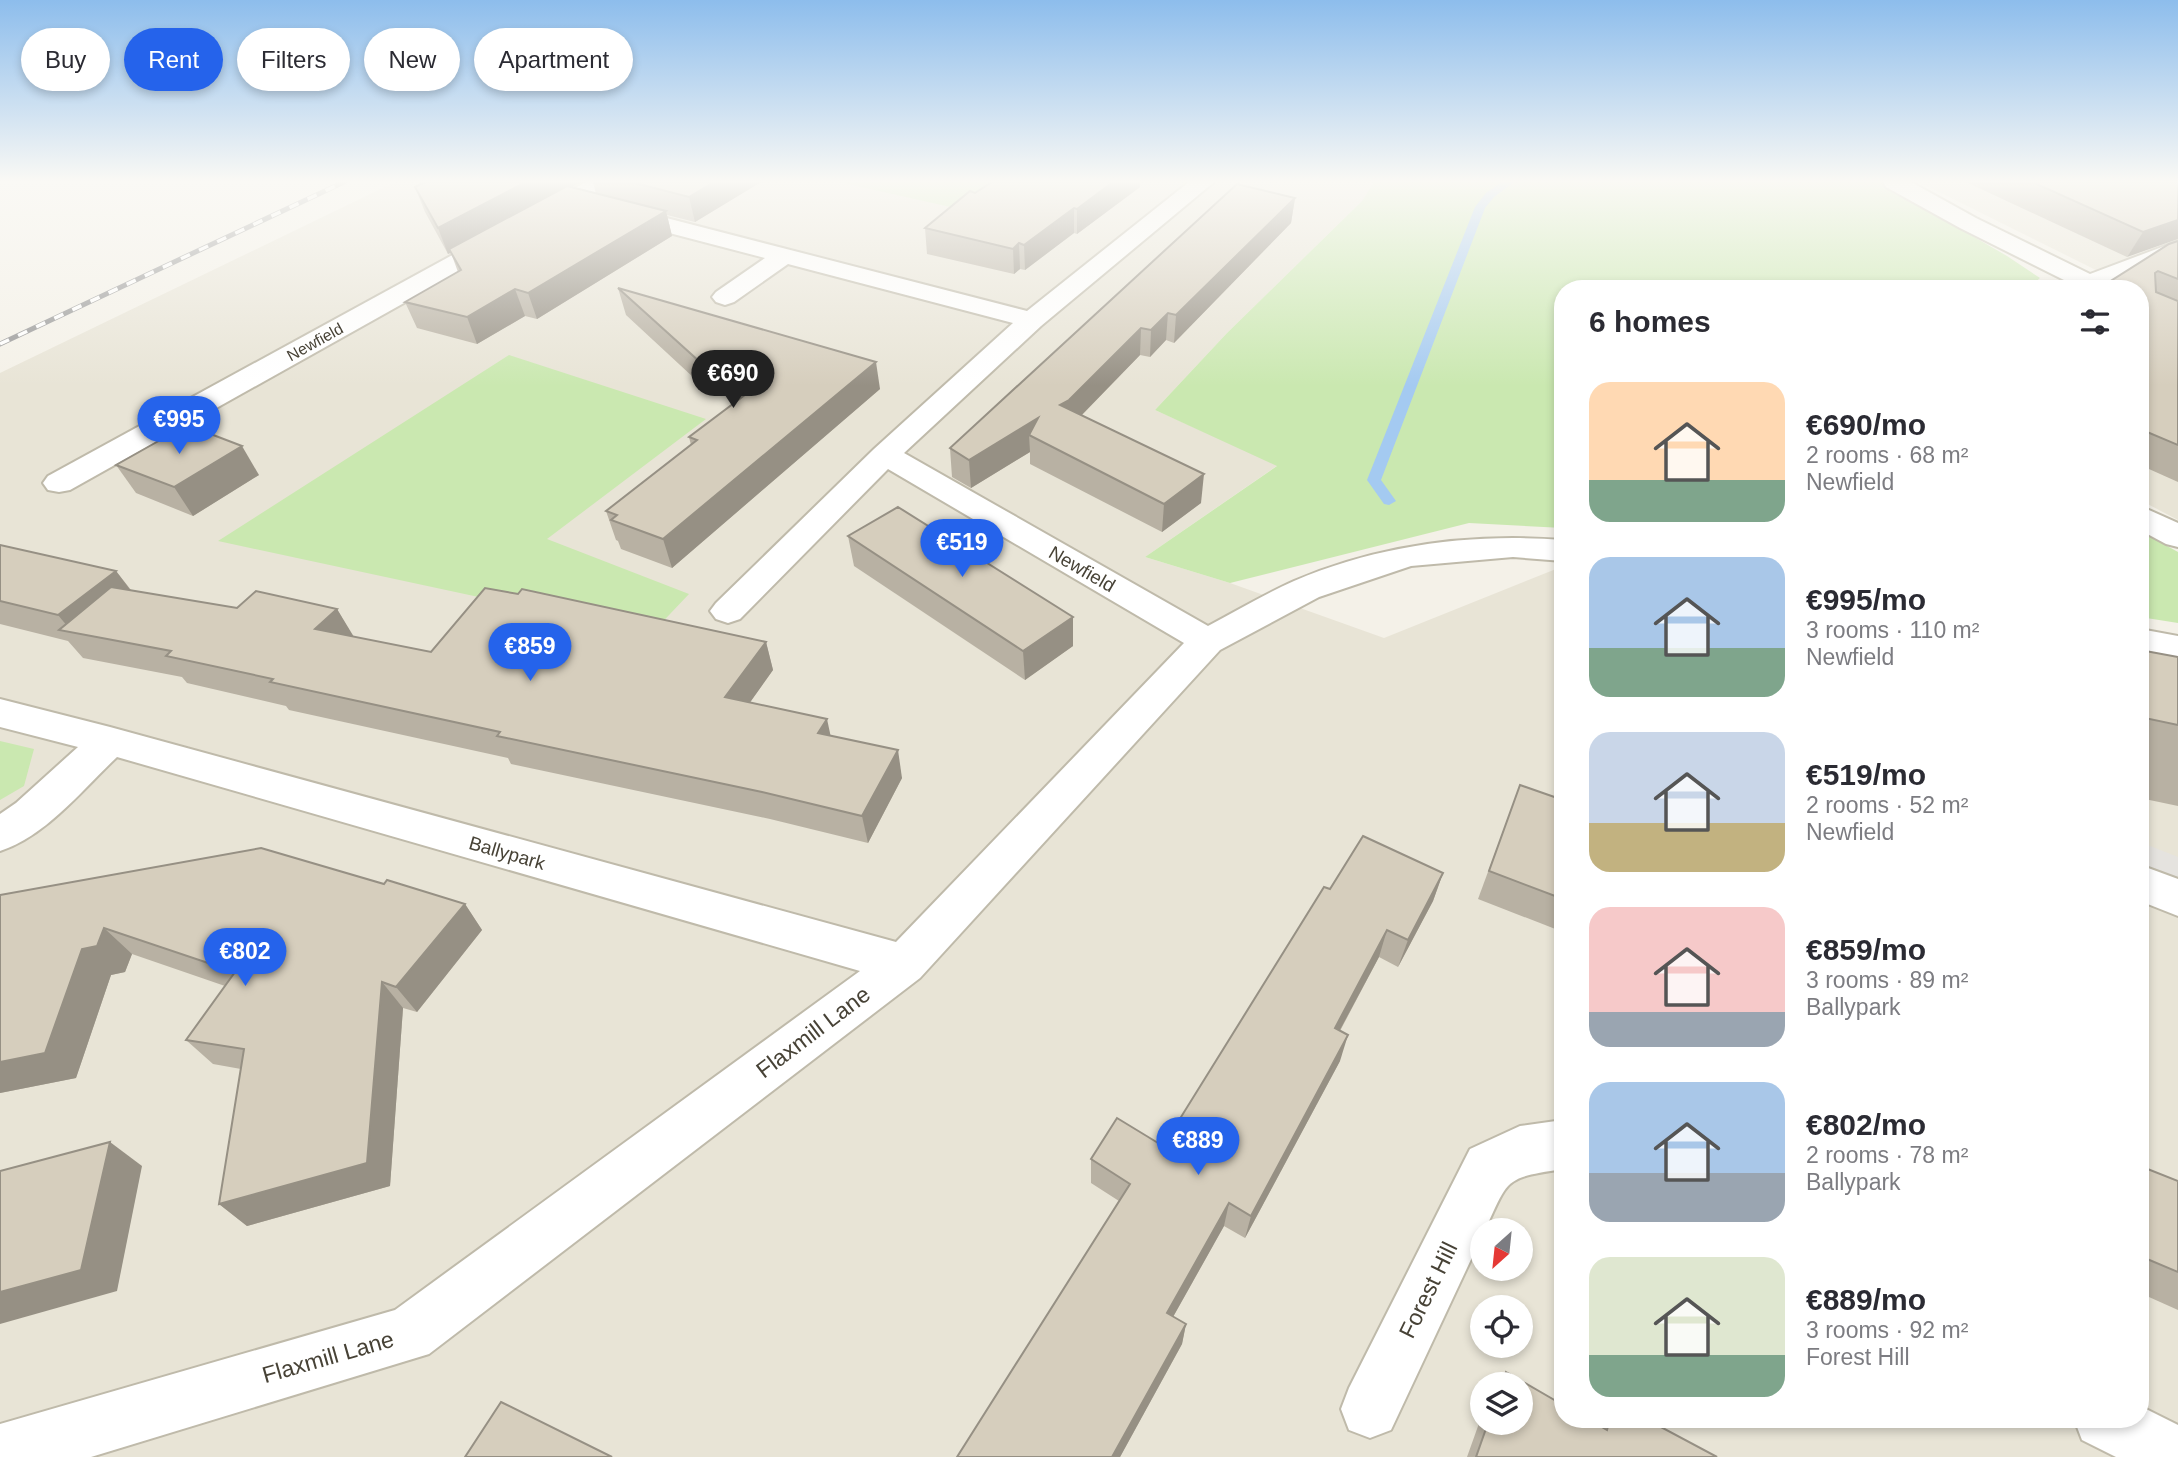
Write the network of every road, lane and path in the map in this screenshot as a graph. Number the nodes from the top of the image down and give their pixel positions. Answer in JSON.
{"nodes":[{"id":1,"x":481,"y":250,"type":"edge"},
{"id":2,"x":761,"y":250,"type":"edge"},
{"id":3,"x":1119,"y":250,"type":"edge"},
{"id":4,"x":2019,"y":250,"type":"edge"},
{"id":5,"x":2173,"y":250,"type":"edge"},
{"id":6,"x":784,"y":256,"type":"junction"},
{"id":7,"x":2075,"y":280,"type":"edge"},
{"id":8,"x":2104,"y":280,"type":"edge"},
{"id":9,"x":725,"y":297,"type":"dead end"},
{"id":10,"x":1032,"y":320,"type":"junction"},
{"id":11,"x":885,"y":455,"type":"junction"},
{"id":12,"x":58,"y":484,"type":"dead end"},
{"id":13,"x":2149,"y":521,"type":"edge"},
{"id":14,"x":2178,"y":537,"type":"edge"},
{"id":15,"x":1554,"y":550,"type":"edge"},
{"id":16,"x":728,"y":611,"type":"dead end"},
{"id":17,"x":1207,"y":641,"type":"junction"},
{"id":18,"x":2149,"y":643,"type":"edge"},
{"id":19,"x":2178,"y":648,"type":"edge"},
{"id":20,"x":0,"y":713,"type":"edge"},
{"id":21,"x":110,"y":741,"type":"junction"},
{"id":22,"x":0,"y":835,"type":"edge"},
{"id":23,"x":2149,"y":886,"type":"edge"},
{"id":24,"x":2178,"y":898,"type":"edge"},
{"id":25,"x":904,"y":964,"type":"junction"},
{"id":26,"x":1554,"y":1145,"type":"edge"},
{"id":27,"x":1370,"y":1409,"type":"dead end"},
{"id":28,"x":2121,"y":1428,"type":"edge"},
{"id":29,"x":0,"y":1454,"type":"edge"},
{"id":30,"x":2178,"y":1456,"type":"edge"}],
"edges":[{"from":1,"to":12,"type":"street","name":"Newfield"},
{"from":2,"to":6,"type":"street"},
{"from":3,"to":10,"type":"street"},
{"from":4,"to":7,"type":"street"},
{"from":5,"to":8,"type":"street"},
{"from":6,"to":9,"type":"street"},
{"from":6,"to":10,"type":"street"},
{"from":10,"to":11,"type":"street"},
{"from":11,"to":16,"type":"street"},
{"from":11,"to":17,"type":"street","name":"Newfield"},
{"from":13,"to":14,"type":"street"},
{"from":15,"to":17,"type":"street","name":"Flaxmill Lane"},
{"from":17,"to":25,"type":"street","name":"Flaxmill Lane"},
{"from":18,"to":19,"type":"street"},
{"from":20,"to":21,"type":"street","name":"Ballypark"},
{"from":21,"to":22,"type":"street"},
{"from":21,"to":25,"type":"street","name":"Ballypark"},
{"from":23,"to":24,"type":"street"},
{"from":25,"to":29,"type":"street","name":"Flaxmill Lane"},
{"from":26,"to":27,"type":"street","name":"Forest Hill"},
{"from":28,"to":30,"type":"street"}]}
